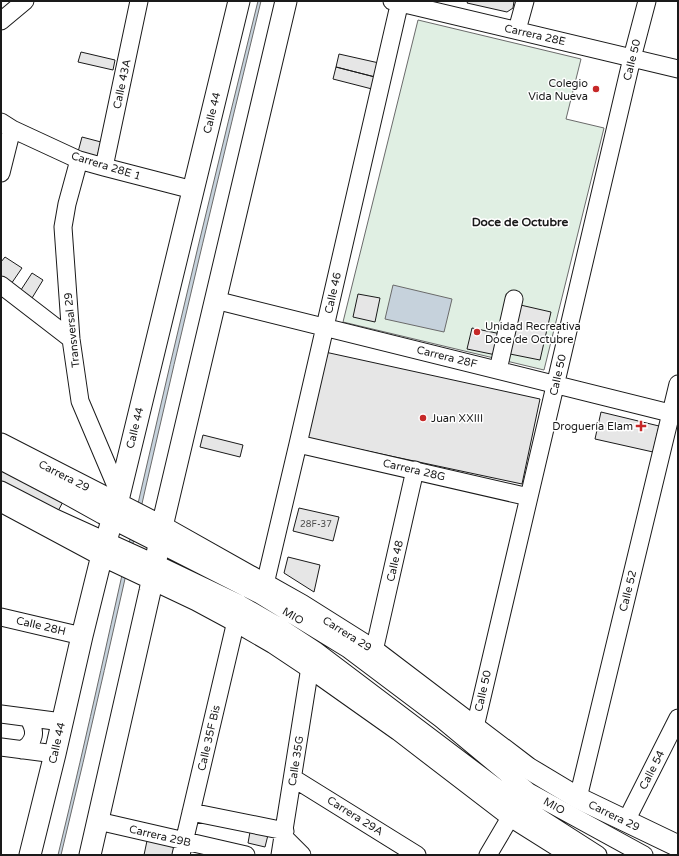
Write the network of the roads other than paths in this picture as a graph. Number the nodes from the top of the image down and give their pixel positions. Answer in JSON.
{"nodes":[{"id":1,"x":24,"y":1,"type":"edge"},
{"id":2,"x":140,"y":1,"type":"edge"},
{"id":3,"x":240,"y":1,"type":"edge"},
{"id":4,"x":286,"y":1,"type":"edge"},
{"id":5,"x":525,"y":1,"type":"edge"},
{"id":6,"x":647,"y":1,"type":"edge"},
{"id":7,"x":397,"y":2,"type":"edge"},
{"id":8,"x":1,"y":21,"type":"edge"},
{"id":9,"x":517,"y":30,"type":"junction"},
{"id":10,"x":632,"y":58,"type":"junction"},
{"id":11,"x":678,"y":69,"type":"edge"},
{"id":12,"x":6,"y":126,"type":"edge"},
{"id":13,"x":79,"y":160,"type":"junction"},
{"id":14,"x":104,"y":167,"type":"junction"},
{"id":15,"x":1,"y":173,"type":"edge"},
{"id":16,"x":193,"y":190,"type":"junction"},
{"id":17,"x":1,"y":285,"type":"edge"},
{"id":18,"x":216,"y":300,"type":"junction"},
{"id":19,"x":514,"y":300,"type":"dead end"},
{"id":20,"x":325,"y":327,"type":"junction"},
{"id":21,"x":71,"y":339,"type":"junction"},
{"id":22,"x":498,"y":370,"type":"junction"},
{"id":23,"x":556,"y":384,"type":"junction"},
{"id":24,"x":678,"y":384,"type":"edge"},
{"id":25,"x":675,"y":414,"type":"edge"},
{"id":26,"x":1,"y":444,"type":"edge"},
{"id":27,"x":298,"y":444,"type":"junction"},
{"id":28,"x":1,"y":461,"type":"edge"},
{"id":29,"x":415,"y":470,"type":"junction"},
{"id":30,"x":1,"y":490,"type":"edge"},
{"id":31,"x":529,"y":497,"type":"junction"},
{"id":32,"x":1,"y":501,"type":"edge"},
{"id":33,"x":117,"y":509,"type":"junction"},
{"id":34,"x":106,"y":549,"type":"junction"},
{"id":35,"x":154,"y":552,"type":"junction"},
{"id":36,"x":265,"y":584,"type":"junction"},
{"id":37,"x":1,"y":617,"type":"edge"},
{"id":38,"x":236,"y":621,"type":"junction"},
{"id":39,"x":82,"y":636,"type":"junction"},
{"id":40,"x":374,"y":651,"type":"junction"},
{"id":41,"x":310,"y":667,"type":"junction"},
{"id":42,"x":1,"y":714,"type":"edge"},
{"id":43,"x":28,"y":718,"type":"junction"},
{"id":44,"x":678,"y":718,"type":"edge"},
{"id":45,"x":62,"y":722,"type":"junction"},
{"id":46,"x":475,"y":727,"type":"junction"},
{"id":47,"x":1,"y":747,"type":"edge"},
{"id":48,"x":22,"y":750,"type":"junction"},
{"id":49,"x":55,"y":754,"type":"junction"},
{"id":50,"x":293,"y":778,"type":"junction"},
{"id":51,"x":578,"y":798,"type":"junction"},
{"id":52,"x":191,"y":812,"type":"junction"},
{"id":53,"x":511,"y":816,"type":"junction"},
{"id":54,"x":98,"y":821,"type":"junction"},
{"id":55,"x":626,"y":821,"type":"junction"},
{"id":56,"x":284,"y":834,"type":"junction"},
{"id":57,"x":678,"y":846,"type":"edge"},
{"id":58,"x":183,"y":848,"type":"edge"},
{"id":59,"x":30,"y":855,"type":"edge"},
{"id":60,"x":90,"y":855,"type":"edge"},
{"id":61,"x":246,"y":855,"type":"edge"},
{"id":62,"x":280,"y":855,"type":"edge"},
{"id":63,"x":302,"y":855,"type":"edge"},
{"id":64,"x":417,"y":855,"type":"edge"},
{"id":65,"x":488,"y":855,"type":"edge"},
{"id":66,"x":573,"y":855,"type":"edge"},
{"id":67,"x":598,"y":855,"type":"edge"},
{"id":68,"x":644,"y":855,"type":"edge"}],
"edges":[{"from":1,"to":8,"type":"street"},
{"from":2,"to":14,"type":"street","name":"Calle 43A"},
{"from":3,"to":16,"type":"main road","name":"Calle 44"},
{"from":4,"to":18,"type":"main road"},
{"from":5,"to":9,"type":"street"},
{"from":6,"to":10,"type":"street","name":"Calle 50"},
{"from":7,"to":9,"type":"street","name":"Carrera 28E"},
{"from":7,"to":20,"type":"street","name":"Calle 46"},
{"from":9,"to":10,"type":"street","name":"Carrera 28E"},
{"from":10,"to":11,"type":"street","name":"Carrera 28E"},
{"from":10,"to":23,"type":"street","name":"Calle 50"},
{"from":12,"to":13,"type":"street","name":"Carrera 28E 1"},
{"from":12,"to":15,"type":"street"},
{"from":13,"to":14,"type":"street","name":"Carrera 28E 1"},
{"from":13,"to":21,"type":"street","name":"Transversal 29"},
{"from":14,"to":16,"type":"street","name":"Carrera 28E 1"},
{"from":16,"to":33,"type":"main road","name":"Calle 44"},
{"from":17,"to":21,"type":"street"},
{"from":18,"to":20,"type":"street","name":"Carrera 28F"},
{"from":18,"to":35,"type":"main road"},
{"from":19,"to":22,"type":"street"},
{"from":20,"to":22,"type":"street","name":"Carrera 28F"},
{"from":20,"to":27,"type":"street","name":"Calle 46"},
{"from":21,"to":33,"type":"street","name":"Transversal 29"},
{"from":22,"to":23,"type":"street","name":"Carrera 28F"},
{"from":23,"to":25,"type":"street","name":"Carrera 28F"},
{"from":23,"to":31,"type":"street","name":"Calle 50"},
{"from":24,"to":25,"type":"street","name":"Calle 52"},
{"from":25,"to":51,"type":"street","name":"Calle 52"},
{"from":26,"to":33,"type":"main road","name":"Carrera 29"},
{"from":27,"to":29,"type":"street","name":"Carrera 28G"},
{"from":27,"to":36,"type":"street","name":"Calle 46"},
{"from":28,"to":33,"type":"street"},
{"from":29,"to":31,"type":"street","name":"Carrera 28G"},
{"from":29,"to":40,"type":"street","name":"Calle 48"},
{"from":30,"to":34,"type":"street"},
{"from":31,"to":46,"type":"street","name":"Calle 50"},
{"from":32,"to":34,"type":"main road","name":"Carrera 29"},
{"from":33,"to":34,"type":"main road","name":"Calle 44"},
{"from":33,"to":35,"type":"main road","name":"Carrera 29"},
{"from":34,"to":35,"type":"main road","name":"Carrera 29"},
{"from":34,"to":39,"type":"main road","name":"Calle 44"},
{"from":35,"to":36,"type":"main road","name":"Carrera 29"},
{"from":35,"to":38,"type":"main road","name":"Carrera 29"},
{"from":35,"to":54,"type":"main road"},
{"from":35,"to":67,"type":"street","name":"MIO"},
{"from":35,"to":68,"type":"street","name":"MIO"},
{"from":36,"to":40,"type":"main road","name":"Carrera 29"},
{"from":37,"to":39,"type":"street","name":"Calle 28H"},
{"from":38,"to":41,"type":"main road","name":"Carrera 29"},
{"from":38,"to":52,"type":"street","name":"Calle 35F Bis"},
{"from":39,"to":45,"type":"main road","name":"Calle 44"},
{"from":40,"to":46,"type":"main road","name":"Carrera 29"},
{"from":41,"to":50,"type":"street","name":"Calle 35G"},
{"from":41,"to":53,"type":"main road","name":"Carrera 29"},
{"from":42,"to":43,"type":"street"},
{"from":43,"to":45,"type":"street"},
{"from":43,"to":48,"type":"street"},
{"from":44,"to":55,"type":"street","name":"Calle 54"},
{"from":45,"to":49,"type":"main road","name":"Calle 44"},
{"from":46,"to":51,"type":"main road","name":"Carrera 29"},
{"from":47,"to":48,"type":"street"},
{"from":48,"to":49,"type":"street"},
{"from":49,"to":59,"type":"main road","name":"Calle 44"},
{"from":50,"to":56,"type":"street","name":"Calle 35G"},
{"from":50,"to":64,"type":"street","name":"Carrera 29A"},
{"from":51,"to":55,"type":"main road","name":"Carrera 29"},
{"from":52,"to":56,"type":"street"},
{"from":52,"to":58,"type":"street","name":"Calle 35F Bis"},
{"from":53,"to":65,"type":"street"},
{"from":53,"to":66,"type":"main road","name":"Carrera 29"},
{"from":54,"to":58,"type":"street","name":"Carrera 29B"},
{"from":54,"to":60,"type":"main road"},
{"from":55,"to":57,"type":"main road","name":"Carrera 29"},
{"from":56,"to":62,"type":"street","name":"Calle 35G"},
{"from":56,"to":63,"type":"street"},
{"from":58,"to":61,"type":"street","name":"Carrera 29B"}]}
